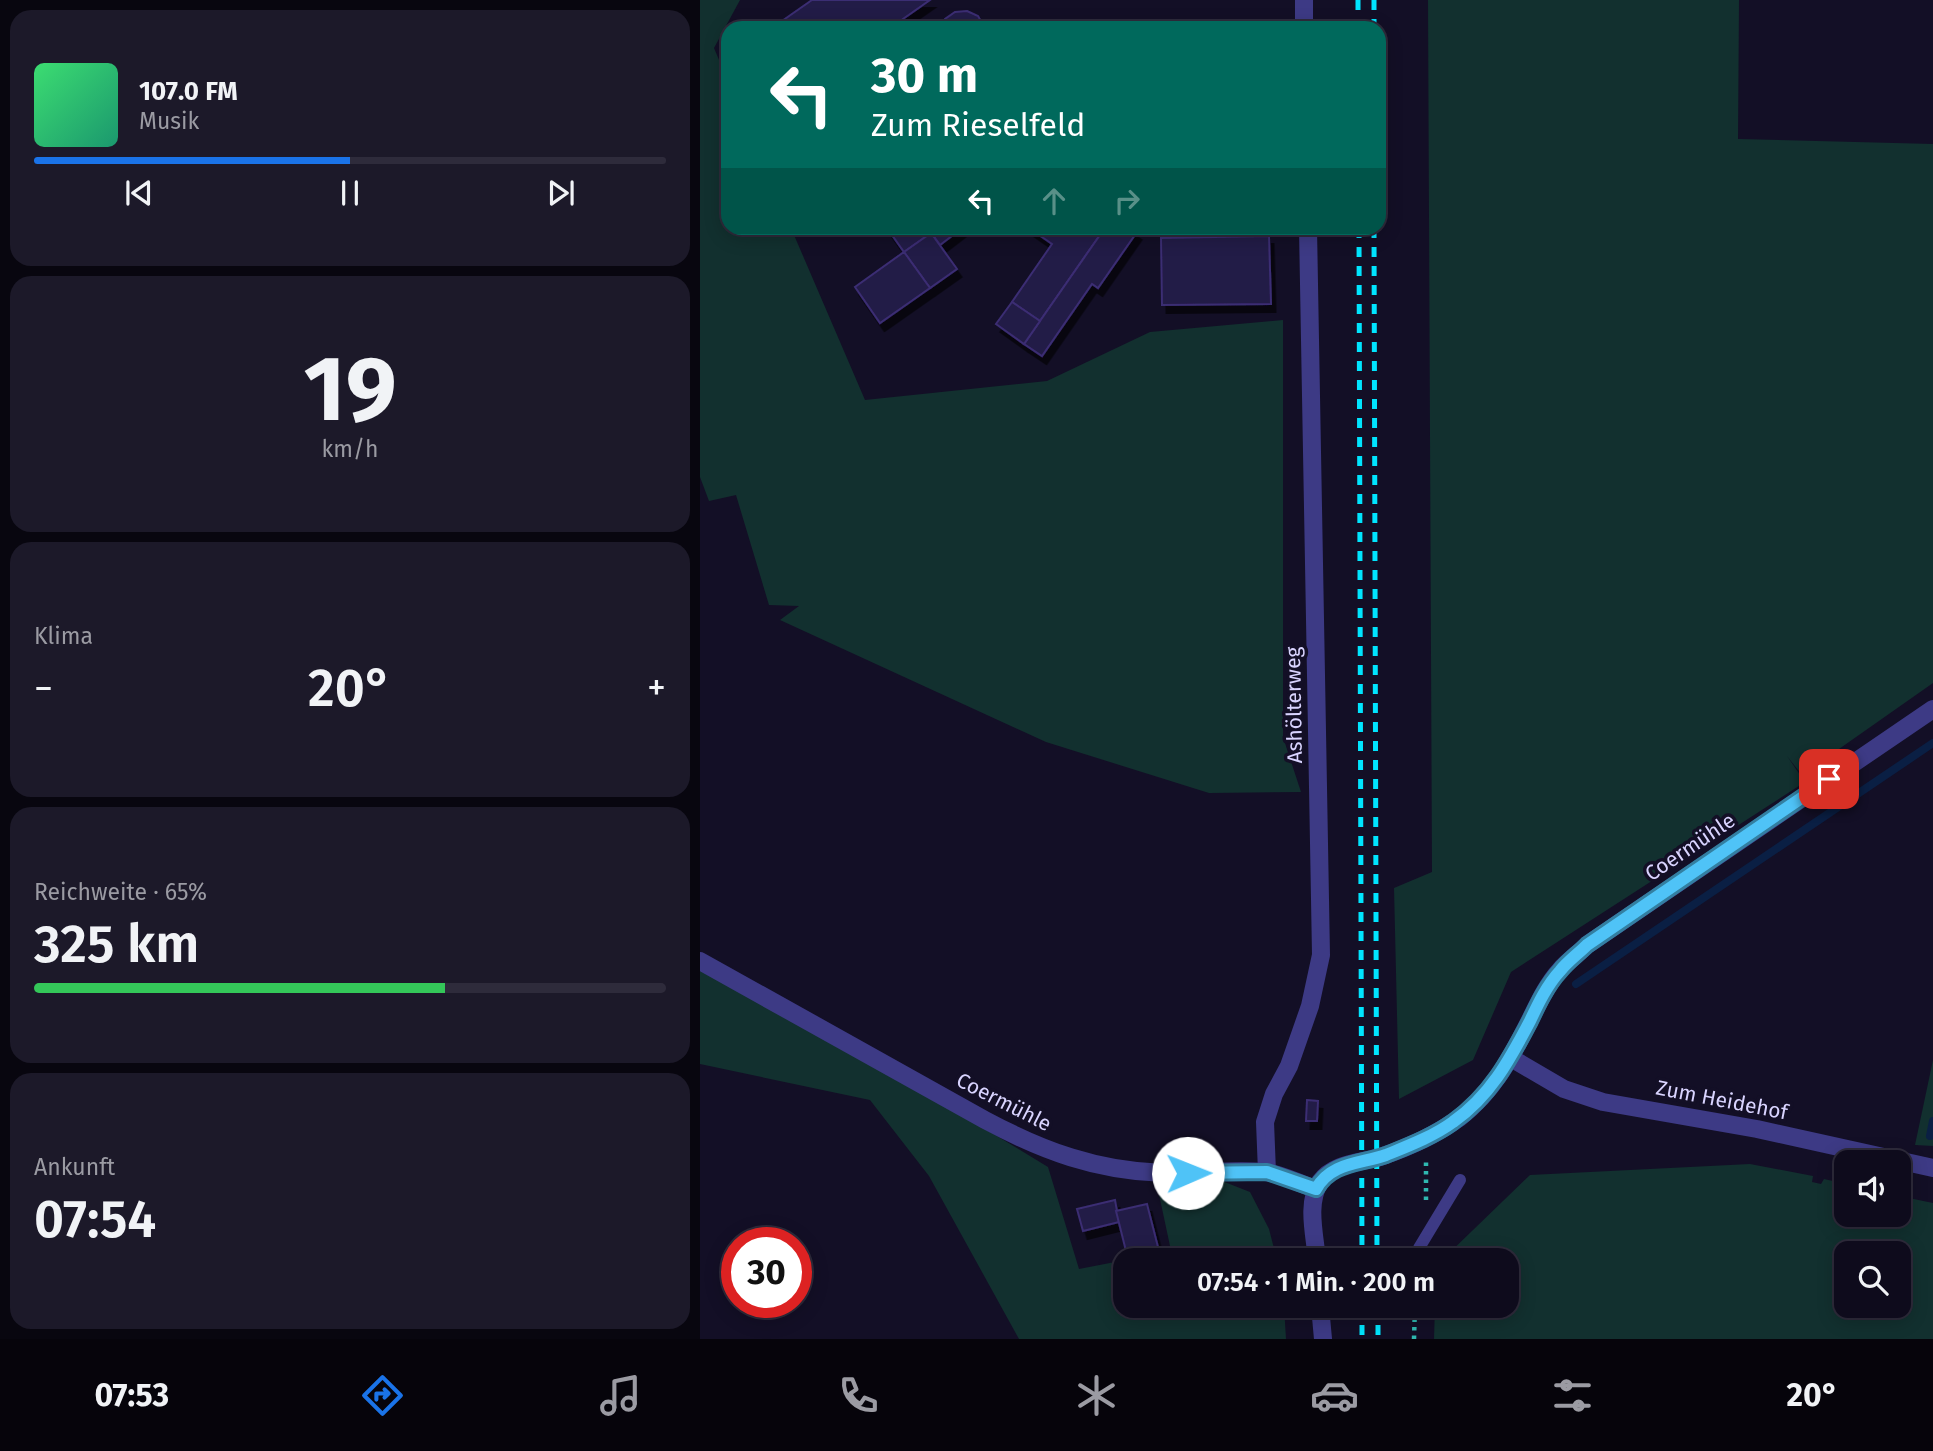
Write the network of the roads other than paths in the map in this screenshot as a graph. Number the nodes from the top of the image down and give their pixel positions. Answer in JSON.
{"nodes":[{"id":1,"x":1304,"y":0,"type":"edge"},
{"id":2,"x":1304,"y":21,"type":"edge"},
{"id":3,"x":1308,"y":235,"type":"edge"},
{"id":4,"x":1933,"y":709,"type":"edge"},
{"id":5,"x":700,"y":961,"type":"edge"},
{"id":6,"x":1511,"y":1058,"type":"junction"},
{"id":7,"x":1933,"y":1168,"type":"edge"},
{"id":8,"x":1267,"y":1172,"type":"junction"},
{"id":9,"x":1460,"y":1180,"type":"dead end"},
{"id":10,"x":1316,"y":1189,"type":"junction"},
{"id":11,"x":1316,"y":1248,"type":"edge"},
{"id":12,"x":1419,"y":1248,"type":"dead end"},
{"id":13,"x":1321,"y":1318,"type":"edge"},
{"id":14,"x":1323,"y":1339,"type":"edge"}],
"edges":[{"from":1,"to":2,"type":"street"},
{"from":3,"to":8,"type":"street","name":"Ashölterweg"},
{"from":4,"to":6,"type":"street","name":"Coermühle"},
{"from":5,"to":8,"type":"street","name":"Coermühle"},
{"from":6,"to":7,"type":"street","name":"Zum Heidehof"},
{"from":6,"to":10,"type":"street","name":"Coermühle"},
{"from":8,"to":10,"type":"street","name":"Coermühle"},
{"from":9,"to":12,"type":"lane"},
{"from":10,"to":11,"type":"street"},
{"from":13,"to":14,"type":"street"}]}
